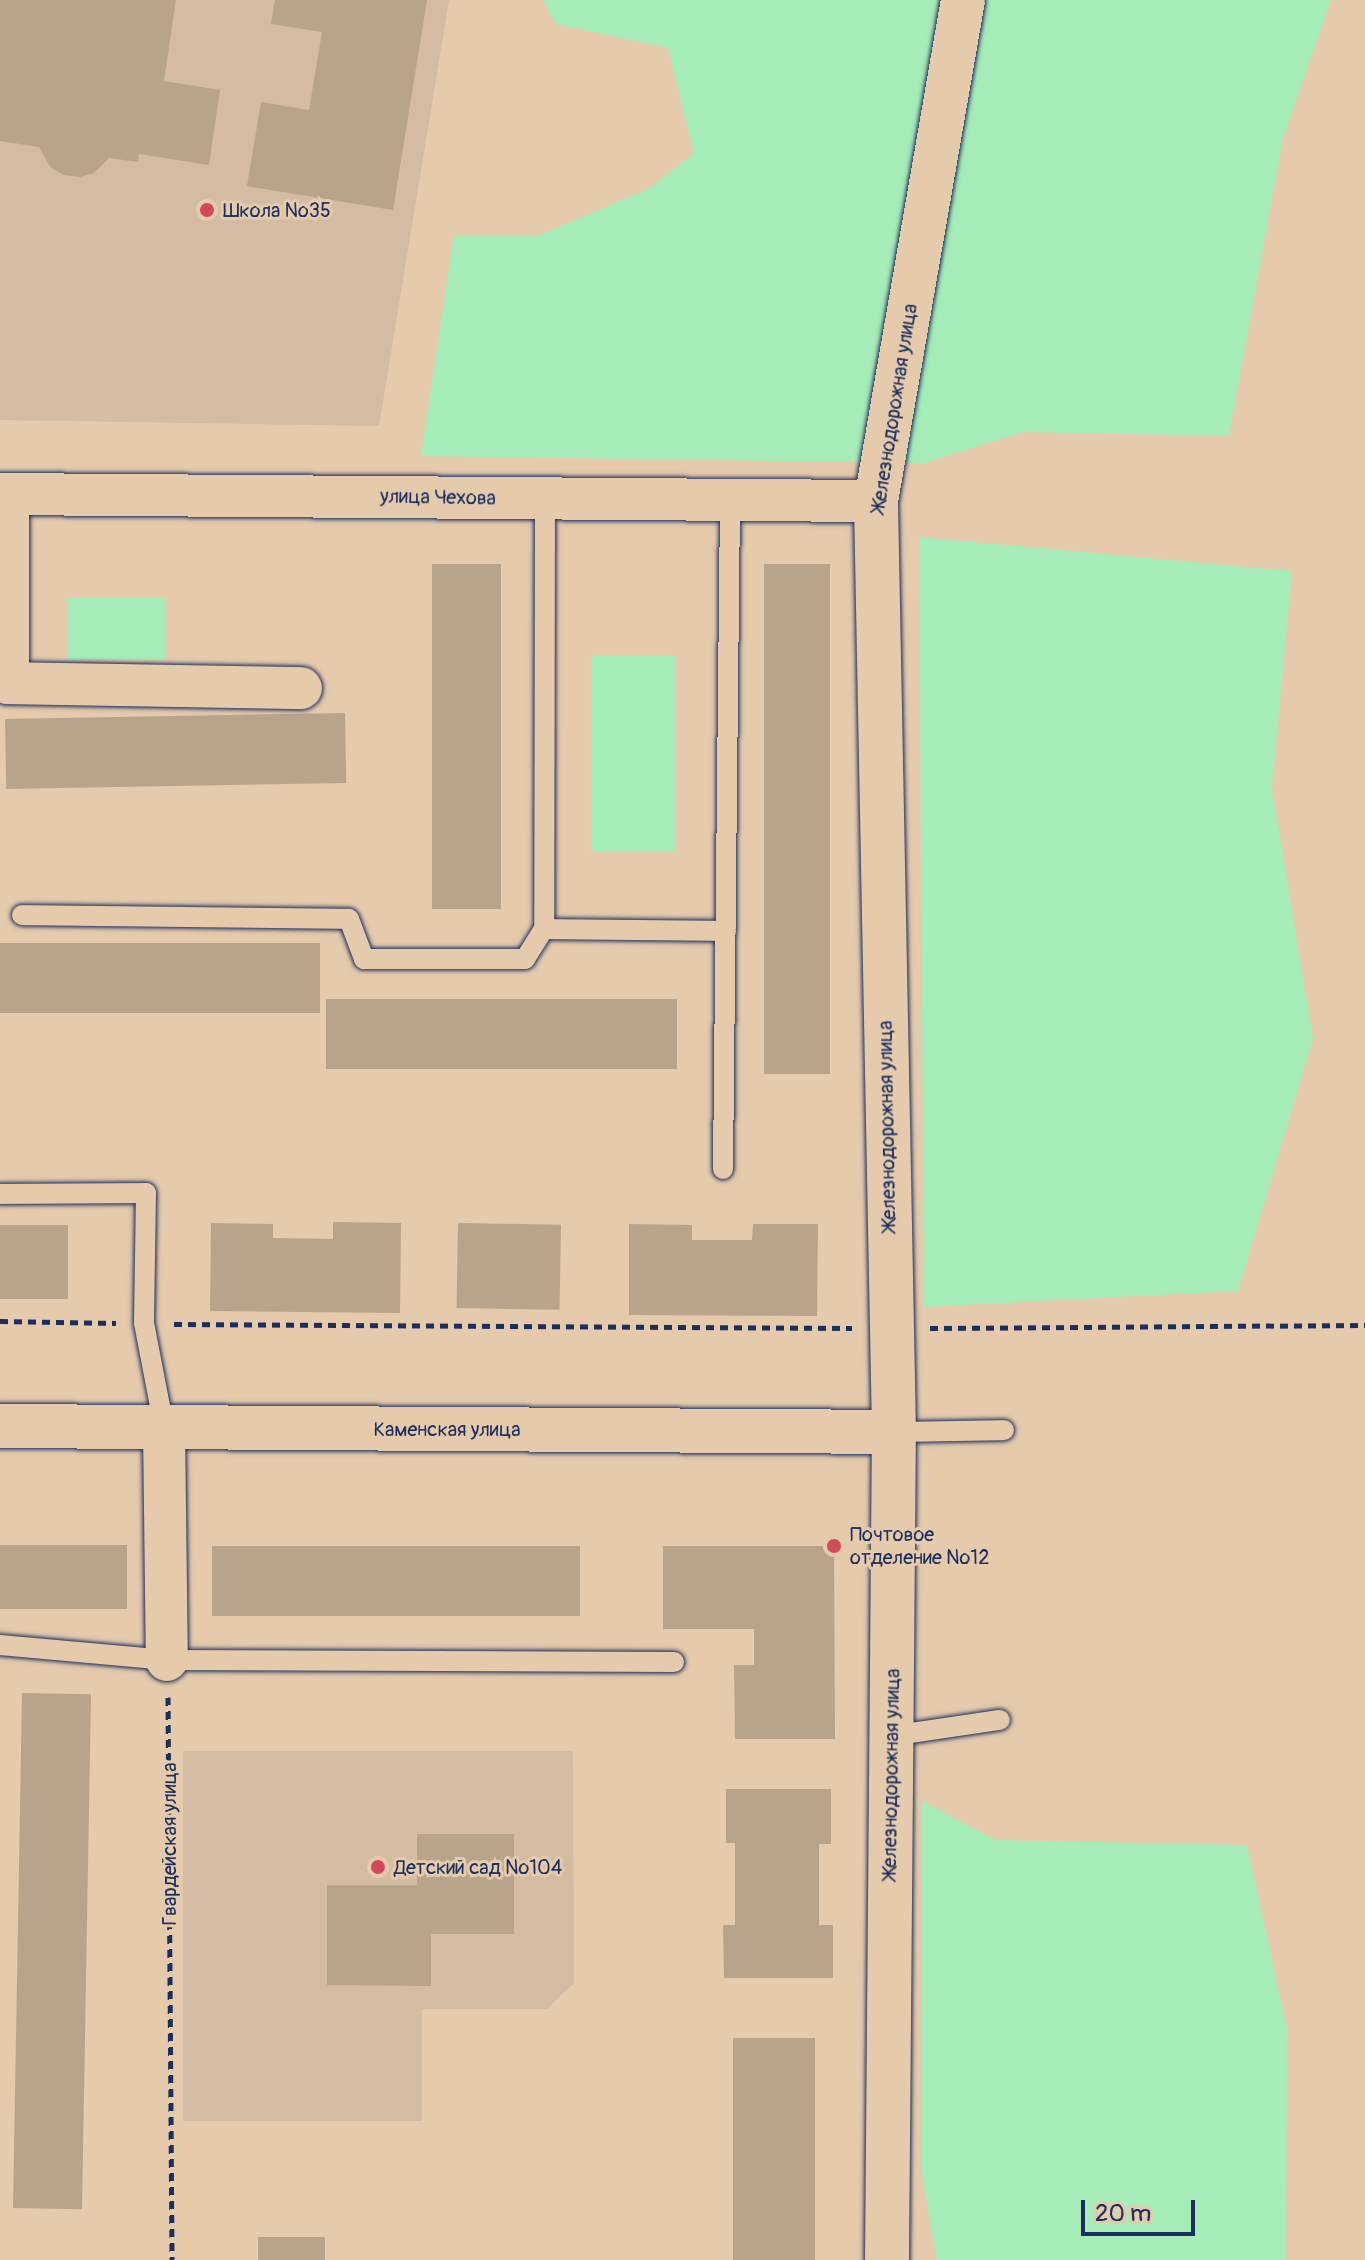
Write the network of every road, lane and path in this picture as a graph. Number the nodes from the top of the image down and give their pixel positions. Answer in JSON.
{"nodes":[{"id":1,"x":963,"y":0,"type":"edge"},
{"id":2,"x":4,"y":494,"type":"edge"},
{"id":3,"x":545,"y":498,"type":"junction"},
{"id":4,"x":730,"y":500,"type":"junction"},
{"id":5,"x":876,"y":501,"type":"junction"},
{"id":6,"x":301,"y":688,"type":"dead end"},
{"id":7,"x":22,"y":915,"type":"dead end"},
{"id":8,"x":544,"y":929,"type":"junction"},
{"id":9,"x":726,"y":931,"type":"junction"},
{"id":10,"x":723,"y":1169,"type":"dead end"},
{"id":11,"x":0,"y":1194,"type":"edge"},
{"id":12,"x":0,"y":1321,"type":"edge"},
{"id":13,"x":144,"y":1323,"type":"junction"},
{"id":14,"x":1365,"y":1325,"type":"edge"},
{"id":15,"x":891,"y":1328,"type":"junction"},
{"id":16,"x":0,"y":1426,"type":"edge"},
{"id":17,"x":164,"y":1427,"type":"junction"},
{"id":18,"x":1004,"y":1430,"type":"dead end"},
{"id":19,"x":894,"y":1432,"type":"junction"},
{"id":20,"x":0,"y":1645,"type":"edge"},
{"id":21,"x":167,"y":1660,"type":"junction"},
{"id":22,"x":674,"y":1662,"type":"dead end"},
{"id":23,"x":1000,"y":1720,"type":"dead end"},
{"id":24,"x":891,"y":1736,"type":"junction"},
{"id":25,"x":172,"y":2260,"type":"edge"},
{"id":26,"x":887,"y":2260,"type":"edge"}],
"edges":[{"from":1,"to":5,"type":"street","name":"Железнодорожная улица"},
{"from":2,"to":3,"type":"street","name":"улица Чехова"},
{"from":2,"to":6,"type":"street"},
{"from":3,"to":4,"type":"street","name":"улица Чехова"},
{"from":3,"to":8,"type":"lane"},
{"from":4,"to":5,"type":"street","name":"улица Чехова"},
{"from":4,"to":9,"type":"lane"},
{"from":5,"to":15,"type":"street","name":"Железнодорожная улица"},
{"from":7,"to":8,"type":"lane"},
{"from":8,"to":9,"type":"lane"},
{"from":9,"to":10,"type":"lane"},
{"from":11,"to":13,"type":"lane"},
{"from":12,"to":13,"type":"path"},
{"from":13,"to":15,"type":"path"},
{"from":13,"to":17,"type":"lane"},
{"from":14,"to":15,"type":"path"},
{"from":15,"to":19,"type":"street","name":"Железнодорожная улица"},
{"from":16,"to":17,"type":"street","name":"Каменская улица"},
{"from":17,"to":19,"type":"street","name":"Каменская улица"},
{"from":17,"to":21,"type":"street"},
{"from":18,"to":19,"type":"lane"},
{"from":19,"to":24,"type":"street","name":"Железнодорожная улица"},
{"from":20,"to":21,"type":"lane"},
{"from":21,"to":22,"type":"lane"},
{"from":21,"to":25,"type":"path","name":"Гвардейская улица"},
{"from":23,"to":24,"type":"lane"},
{"from":24,"to":26,"type":"street","name":"Железнодорожная улица"}]}
